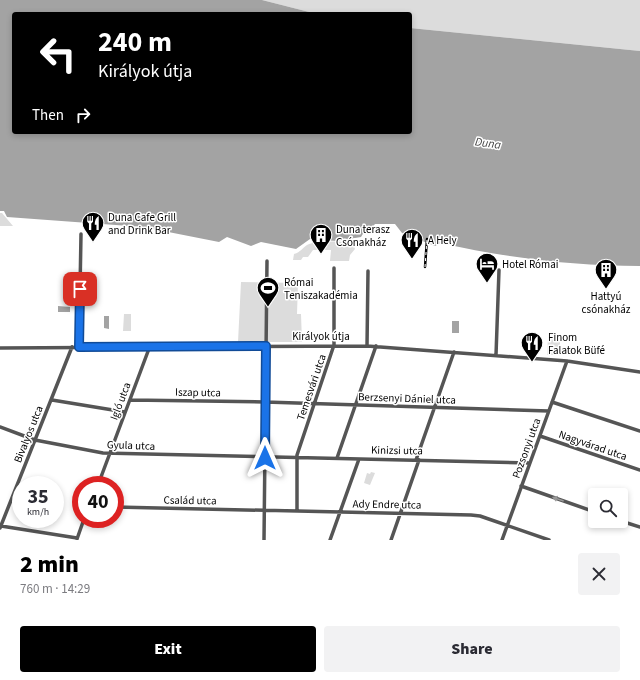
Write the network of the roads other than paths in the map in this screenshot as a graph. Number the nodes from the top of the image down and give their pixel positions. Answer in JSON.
{"nodes":[{"id":1,"x":81,"y":234,"type":"dead end"},
{"id":2,"x":267,"y":261,"type":"dead end"},
{"id":3,"x":334,"y":268,"type":"dead end"},
{"id":4,"x":499,"y":270,"type":"dead end"},
{"id":5,"x":368,"y":271,"type":"dead end"},
{"id":6,"x":334,"y":345,"type":"junction"},
{"id":7,"x":150,"y":346,"type":"junction"},
{"id":8,"x":266,"y":346,"type":"junction"},
{"id":9,"x":367,"y":346,"type":"junction"},
{"id":10,"x":376,"y":346,"type":"junction"},
{"id":11,"x":72,"y":347,"type":"junction"},
{"id":12,"x":79,"y":347,"type":"junction"},
{"id":13,"x":0,"y":348,"type":"edge"},
{"id":14,"x":454,"y":352,"type":"junction"},
{"id":15,"x":496,"y":355,"type":"junction"},
{"id":16,"x":567,"y":362,"type":"junction"},
{"id":17,"x":640,"y":372,"type":"edge"},
{"id":18,"x":52,"y":400,"type":"junction"},
{"id":19,"x":130,"y":400,"type":"junction"},
{"id":20,"x":265,"y":402,"type":"junction"},
{"id":21,"x":552,"y":402,"type":"junction"},
{"id":22,"x":314,"y":404,"type":"junction"},
{"id":23,"x":355,"y":405,"type":"junction"},
{"id":24,"x":435,"y":408,"type":"junction"},
{"id":25,"x":549,"y":411,"type":"junction"},
{"id":26,"x":125,"y":412,"type":"junction"},
{"id":27,"x":0,"y":427,"type":"edge"},
{"id":28,"x":640,"y":431,"type":"edge"},
{"id":29,"x":540,"y":436,"type":"junction"},
{"id":30,"x":35,"y":440,"type":"junction"},
{"id":31,"x":110,"y":453,"type":"junction"},
{"id":32,"x":297,"y":457,"type":"junction"},
{"id":33,"x":265,"y":458,"type":"junction"},
{"id":34,"x":337,"y":458,"type":"junction"},
{"id":35,"x":359,"y":459,"type":"junction"},
{"id":36,"x":418,"y":460,"type":"junction"},
{"id":37,"x":529,"y":463,"type":"junction"},
{"id":38,"x":640,"y":470,"type":"edge"},
{"id":39,"x":101,"y":476,"type":"edge"},
{"id":40,"x":521,"y":486,"type":"junction"},
{"id":41,"x":124,"y":507,"type":"edge"},
{"id":42,"x":264,"y":510,"type":"junction"},
{"id":43,"x":297,"y":510,"type":"junction"},
{"id":44,"x":588,"y":510,"type":"edge"},
{"id":45,"x":340,"y":512,"type":"junction"},
{"id":46,"x":401,"y":513,"type":"junction"},
{"id":47,"x":628,"y":523,"type":"edge"},
{"id":48,"x":507,"y":525,"type":"junction"},
{"id":49,"x":0,"y":527,"type":"edge"},
{"id":50,"x":640,"y":527,"type":"edge"},
{"id":51,"x":81,"y":528,"type":"edge"},
{"id":52,"x":77,"y":539,"type":"edge"},
{"id":53,"x":264,"y":540,"type":"edge"},
{"id":54,"x":330,"y":540,"type":"edge"},
{"id":55,"x":391,"y":540,"type":"edge"},
{"id":56,"x":502,"y":540,"type":"edge"},
{"id":57,"x":549,"y":540,"type":"edge"}],
"edges":[{"from":1,"to":12,"type":"street"},
{"from":2,"to":8,"type":"street"},
{"from":3,"to":6,"type":"street","name":"Temesvári utca"},
{"from":4,"to":15,"type":"street"},
{"from":5,"to":9,"type":"street"},
{"from":6,"to":8,"type":"street","name":"Királyok útja"},
{"from":6,"to":9,"type":"street","name":"Királyok útja"},
{"from":6,"to":22,"type":"street","name":"Temesvári utca"},
{"from":7,"to":8,"type":"street","name":"Királyok útja"},
{"from":7,"to":12,"type":"street","name":"Királyok útja"},
{"from":7,"to":19,"type":"street","name":"Igló utca"},
{"from":8,"to":20,"type":"street"},
{"from":9,"to":10,"type":"street","name":"Királyok útja"},
{"from":10,"to":14,"type":"street","name":"Királyok útja"},
{"from":10,"to":23,"type":"street"},
{"from":11,"to":12,"type":"street","name":"Királyok útja"},
{"from":11,"to":13,"type":"street","name":"Királyok útja"},
{"from":11,"to":18,"type":"street","name":"Bivalyos utca"},
{"from":14,"to":15,"type":"street","name":"Királyok útja"},
{"from":14,"to":24,"type":"street"},
{"from":15,"to":16,"type":"street","name":"Királyok útja"},
{"from":16,"to":17,"type":"street","name":"Királyok útja"},
{"from":16,"to":21,"type":"street","name":"Pozsonyi utca"},
{"from":18,"to":26,"type":"street"},
{"from":18,"to":30,"type":"street","name":"Bivalyos utca"},
{"from":19,"to":20,"type":"street","name":"Iszap utca"},
{"from":19,"to":26,"type":"street","name":"Igló utca"},
{"from":20,"to":22,"type":"street","name":"Berzsenyi Dániel utca"},
{"from":20,"to":33,"type":"street"},
{"from":21,"to":25,"type":"street","name":"Pozsonyi utca"},
{"from":21,"to":28,"type":"street"},
{"from":22,"to":23,"type":"street","name":"Berzsenyi Dániel utca"},
{"from":22,"to":32,"type":"street","name":"Temesvári utca"},
{"from":23,"to":24,"type":"street","name":"Berzsenyi Dániel utca"},
{"from":23,"to":34,"type":"street"},
{"from":24,"to":25,"type":"street","name":"Berzsenyi Dániel utca"},
{"from":24,"to":36,"type":"street"},
{"from":25,"to":29,"type":"street","name":"Pozsonyi utca"},
{"from":26,"to":31,"type":"street","name":"Igló utca"},
{"from":27,"to":30,"type":"street","name":"Gyula utca"},
{"from":29,"to":37,"type":"street","name":"Pozsonyi utca"},
{"from":29,"to":38,"type":"street","name":"Nagyvárad utca"},
{"from":30,"to":31,"type":"street","name":"Gyula utca"},
{"from":30,"to":49,"type":"street","name":"Bivalyos utca"},
{"from":31,"to":33,"type":"street","name":"Gyula utca"},
{"from":31,"to":39,"type":"street","name":"Igló utca"},
{"from":32,"to":33,"type":"street","name":"Kinizsi utca"},
{"from":32,"to":34,"type":"street","name":"Kinizsi utca"},
{"from":32,"to":43,"type":"street","name":"Temesvári utca"},
{"from":33,"to":42,"type":"street"},
{"from":34,"to":35,"type":"street","name":"Kinizsi utca"},
{"from":35,"to":36,"type":"street","name":"Kinizsi utca"},
{"from":35,"to":45,"type":"street"},
{"from":36,"to":37,"type":"street","name":"Kinizsi utca"},
{"from":36,"to":46,"type":"street"},
{"from":37,"to":40,"type":"street","name":"Pozsonyi utca"},
{"from":44,"to":40,"type":"street","one_way":true},
{"from":40,"to":48,"type":"street","name":"Pozsonyi utca"},
{"from":41,"to":42,"type":"street","name":"Család utca"},
{"from":42,"to":43,"type":"street","name":"Ady Endre utca"},
{"from":42,"to":53,"type":"street"},
{"from":43,"to":45,"type":"street","name":"Ady Endre utca"},
{"from":45,"to":46,"type":"street","name":"Ady Endre utca"},
{"from":45,"to":54,"type":"street"},
{"from":46,"to":48,"type":"street","name":"Ady Endre utca"},
{"from":46,"to":55,"type":"street"},
{"from":47,"to":50,"type":"street"},
{"from":48,"to":56,"type":"street","name":"Pozsonyi utca"},
{"from":48,"to":57,"type":"street","name":"Ady Endre utca"},
{"from":49,"to":52,"type":"street"},
{"from":51,"to":52,"type":"street"}]}
